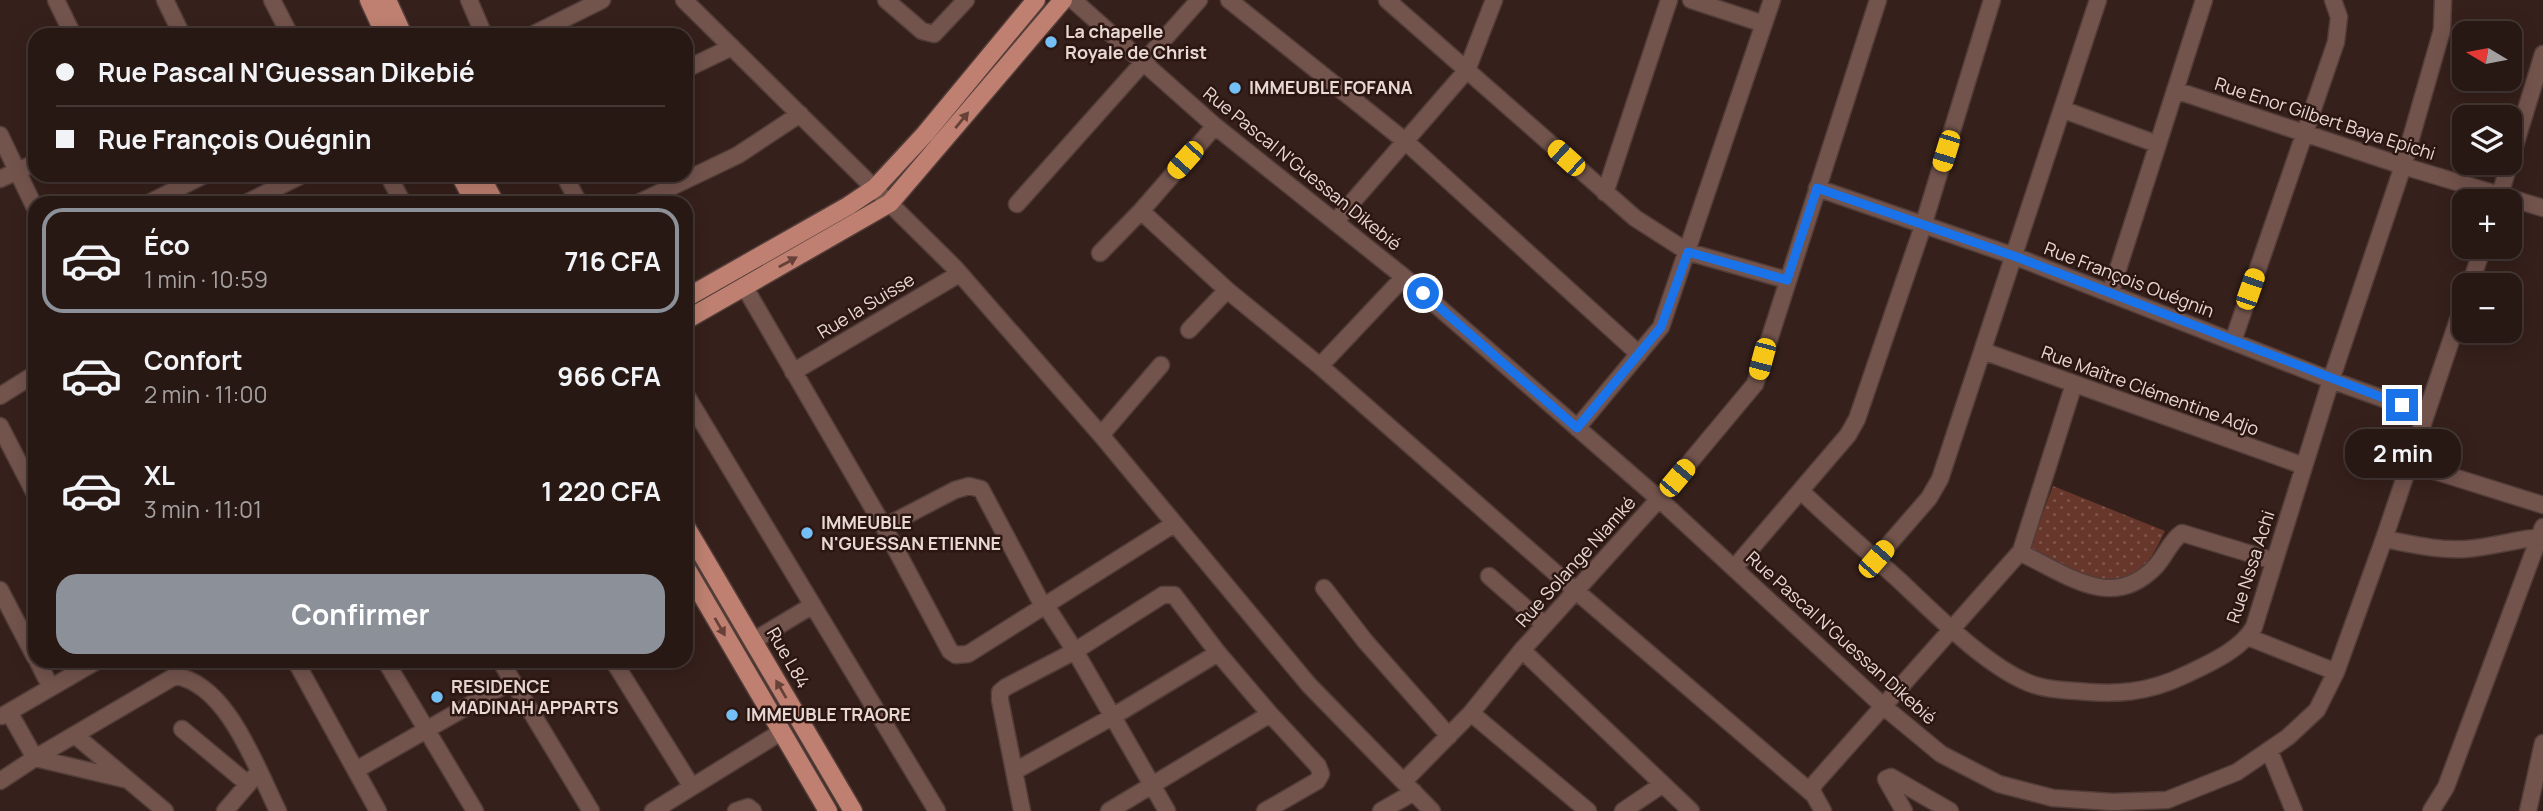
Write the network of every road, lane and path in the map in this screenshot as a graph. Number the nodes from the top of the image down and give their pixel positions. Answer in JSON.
{"nodes":[{"id":1,"x":57,"y":0,"type":"edge"},
{"id":2,"x":164,"y":0,"type":"edge"},
{"id":3,"x":272,"y":0,"type":"edge"},
{"id":4,"x":369,"y":0,"type":"edge"},
{"id":5,"x":387,"y":0,"type":"edge"},
{"id":6,"x":469,"y":0,"type":"edge"},
{"id":7,"x":602,"y":0,"type":"edge"},
{"id":8,"x":684,"y":0,"type":"edge"},
{"id":9,"x":886,"y":0,"type":"edge"},
{"id":10,"x":966,"y":0,"type":"edge"},
{"id":11,"x":1036,"y":0,"type":"edge"},
{"id":12,"x":1063,"y":0,"type":"edge"},
{"id":13,"x":1073,"y":0,"type":"edge"},
{"id":14,"x":1199,"y":0,"type":"edge"},
{"id":15,"x":1229,"y":0,"type":"edge"},
{"id":16,"x":1387,"y":0,"type":"edge"},
{"id":17,"x":1494,"y":0,"type":"edge"},
{"id":18,"x":1669,"y":0,"type":"edge"},
{"id":19,"x":1691,"y":0,"type":"edge"},
{"id":20,"x":1772,"y":0,"type":"edge"},
{"id":21,"x":1878,"y":0,"type":"edge"},
{"id":22,"x":1992,"y":0,"type":"edge"},
{"id":23,"x":2098,"y":0,"type":"edge"},
{"id":24,"x":2204,"y":0,"type":"edge"},
{"id":25,"x":2333,"y":0,"type":"edge"},
{"id":26,"x":2442,"y":0,"type":"edge"},
{"id":27,"x":1764,"y":24,"type":"junction"},
{"id":28,"x":70,"y":28,"type":"edge"},
{"id":29,"x":178,"y":28,"type":"edge"},
{"id":30,"x":286,"y":28,"type":"edge"},
{"id":31,"x":382,"y":28,"type":"edge"},
{"id":32,"x":400,"y":28,"type":"edge"},
{"id":33,"x":481,"y":28,"type":"edge"},
{"id":34,"x":546,"y":28,"type":"edge"},
{"id":35,"x":732,"y":47,"type":"junction"},
{"id":36,"x":2543,"y":54,"type":"edge"},
{"id":37,"x":1143,"y":63,"type":"junction"},
{"id":38,"x":693,"y":66,"type":"edge"},
{"id":39,"x":1467,"y":70,"type":"junction"},
{"id":40,"x":2175,"y":90,"type":"junction"},
{"id":41,"x":2064,"y":110,"type":"junction"},
{"id":42,"x":800,"y":114,"type":"junction"},
{"id":43,"x":1215,"y":126,"type":"junction"},
{"id":44,"x":2304,"y":132,"type":"junction"},
{"id":45,"x":0,"y":135,"type":"edge"},
{"id":46,"x":1405,"y":141,"type":"junction"},
{"id":47,"x":2157,"y":144,"type":"junction"},
{"id":48,"x":2403,"y":166,"type":"junction"},
{"id":49,"x":28,"y":167,"type":"edge"},
{"id":50,"x":18,"y":172,"type":"junction"},
{"id":51,"x":693,"y":177,"type":"edge"},
{"id":52,"x":0,"y":179,"type":"edge"},
{"id":53,"x":190,"y":182,"type":"edge"},
{"id":54,"x":288,"y":182,"type":"edge"},
{"id":55,"x":682,"y":182,"type":"edge"},
{"id":56,"x":875,"y":188,"type":"junction"},
{"id":57,"x":1817,"y":188,"type":"junction"},
{"id":58,"x":2472,"y":189,"type":"edge"},
{"id":59,"x":2502,"y":189,"type":"edge"},
{"id":60,"x":1605,"y":193,"type":"junction"},
{"id":61,"x":29,"y":196,"type":"edge"},
{"id":62,"x":163,"y":196,"type":"edge"},
{"id":63,"x":260,"y":196,"type":"edge"},
{"id":64,"x":653,"y":196,"type":"edge"},
{"id":65,"x":890,"y":203,"type":"junction"},
{"id":66,"x":2522,"y":203,"type":"edge"},
{"id":67,"x":1017,"y":204,"type":"dead end"},
{"id":68,"x":2543,"y":208,"type":"edge"},
{"id":69,"x":1140,"y":211,"type":"junction"},
{"id":70,"x":1335,"y":222,"type":"junction"},
{"id":71,"x":1923,"y":226,"type":"junction"},
{"id":72,"x":1688,"y":252,"type":"junction"},
{"id":73,"x":1100,"y":253,"type":"dead end"},
{"id":74,"x":2014,"y":256,"type":"junction"},
{"id":75,"x":959,"y":274,"type":"junction"},
{"id":76,"x":1404,"y":276,"type":"junction"},
{"id":77,"x":1787,"y":280,"type":"junction"},
{"id":78,"x":744,"y":286,"type":"junction"},
{"id":79,"x":1227,"y":290,"type":"junction"},
{"id":80,"x":693,"y":294,"type":"edge"},
{"id":81,"x":2110,"y":294,"type":"junction"},
{"id":82,"x":693,"y":316,"type":"edge"},
{"id":83,"x":1189,"y":330,"type":"dead end"},
{"id":84,"x":2452,"y":337,"type":"edge"},
{"id":85,"x":2233,"y":341,"type":"junction"},
{"id":86,"x":1983,"y":351,"type":"junction"},
{"id":87,"x":1639,"y":354,"type":"junction"},
{"id":88,"x":1161,"y":365,"type":"dead end"},
{"id":89,"x":1320,"y":366,"type":"junction"},
{"id":90,"x":793,"y":372,"type":"junction"},
{"id":91,"x":28,"y":378,"type":"edge"},
{"id":92,"x":2331,"y":380,"type":"junction"},
{"id":93,"x":2074,"y":384,"type":"junction"},
{"id":94,"x":0,"y":396,"type":"edge"},
{"id":95,"x":693,"y":406,"type":"edge"},
{"id":96,"x":2426,"y":414,"type":"junction"},
{"id":97,"x":0,"y":426,"type":"edge"},
{"id":98,"x":1577,"y":428,"type":"junction"},
{"id":99,"x":1101,"y":435,"type":"junction"},
{"id":100,"x":2409,"y":463,"type":"junction"},
{"id":101,"x":2304,"y":466,"type":"junction"},
{"id":102,"x":28,"y":480,"type":"edge"},
{"id":103,"x":1801,"y":492,"type":"junction"},
{"id":104,"x":1660,"y":499,"type":"junction"},
{"id":105,"x":2543,"y":505,"type":"edge"},
{"id":106,"x":1174,"y":524,"type":"junction"},
{"id":107,"x":884,"y":527,"type":"junction"},
{"id":108,"x":2542,"y":533,"type":"edge"},
{"id":109,"x":693,"y":539,"type":"edge"},
{"id":110,"x":2384,"y":539,"type":"junction"},
{"id":111,"x":2021,"y":551,"type":"junction"},
{"id":112,"x":1876,"y":559,"type":"junction"},
{"id":113,"x":2274,"y":561,"type":"junction"},
{"id":114,"x":1735,"y":567,"type":"junction"},
{"id":115,"x":1489,"y":576,"type":"dead end"},
{"id":116,"x":693,"y":580,"type":"edge"},
{"id":117,"x":1324,"y":588,"type":"dead end"},
{"id":118,"x":0,"y":590,"type":"edge"},
{"id":119,"x":1576,"y":591,"type":"junction"},
{"id":120,"x":813,"y":605,"type":"junction"},
{"id":121,"x":1043,"y":606,"type":"junction"},
{"id":122,"x":1545,"y":625,"type":"junction"},
{"id":123,"x":1952,"y":629,"type":"junction"},
{"id":124,"x":2248,"y":637,"type":"junction"},
{"id":125,"x":753,"y":641,"type":"junction"},
{"id":126,"x":28,"y":644,"type":"edge"},
{"id":127,"x":1522,"y":650,"type":"junction"},
{"id":128,"x":1075,"y":651,"type":"junction"},
{"id":129,"x":1218,"y":653,"type":"junction"},
{"id":130,"x":41,"y":668,"type":"edge"},
{"id":131,"x":64,"y":668,"type":"edge"},
{"id":132,"x":84,"y":668,"type":"edge"},
{"id":133,"x":299,"y":668,"type":"edge"},
{"id":134,"x":390,"y":668,"type":"edge"},
{"id":135,"x":504,"y":668,"type":"edge"},
{"id":136,"x":618,"y":668,"type":"edge"},
{"id":137,"x":2336,"y":671,"type":"junction"},
{"id":138,"x":46,"y":678,"type":"junction"},
{"id":139,"x":512,"y":681,"type":"junction"},
{"id":140,"x":1883,"y":706,"type":"junction"},
{"id":141,"x":3,"y":711,"type":"edge"},
{"id":142,"x":1471,"y":713,"type":"junction"},
{"id":143,"x":1270,"y":714,"type":"junction"},
{"id":144,"x":1112,"y":717,"type":"junction"},
{"id":145,"x":182,"y":729,"type":"dead end"},
{"id":146,"x":428,"y":730,"type":"junction"},
{"id":147,"x":781,"y":732,"type":"junction"},
{"id":148,"x":76,"y":736,"type":"junction"},
{"id":149,"x":1449,"y":736,"type":"junction"},
{"id":150,"x":2543,"y":743,"type":"edge"},
{"id":151,"x":817,"y":749,"type":"junction"},
{"id":152,"x":2269,"y":750,"type":"junction"},
{"id":153,"x":35,"y":758,"type":"junction"},
{"id":154,"x":798,"y":760,"type":"junction"},
{"id":155,"x":356,"y":770,"type":"junction"},
{"id":156,"x":1015,"y":771,"type":"junction"},
{"id":157,"x":253,"y":778,"type":"junction"},
{"id":158,"x":128,"y":780,"type":"junction"},
{"id":159,"x":0,"y":781,"type":"edge"},
{"id":160,"x":1663,"y":784,"type":"junction"},
{"id":161,"x":1152,"y":786,"type":"junction"},
{"id":162,"x":1409,"y":786,"type":"junction"},
{"id":163,"x":692,"y":787,"type":"junction"},
{"id":164,"x":1814,"y":795,"type":"junction"},
{"id":165,"x":165,"y":811,"type":"edge"},
{"id":166,"x":225,"y":811,"type":"edge"},
{"id":167,"x":278,"y":811,"type":"edge"},
{"id":168,"x":378,"y":811,"type":"edge"},
{"id":169,"x":475,"y":811,"type":"edge"},
{"id":170,"x":591,"y":811,"type":"edge"},
{"id":171,"x":653,"y":811,"type":"edge"},
{"id":172,"x":736,"y":811,"type":"edge"},
{"id":173,"x":754,"y":811,"type":"edge"},
{"id":174,"x":828,"y":811,"type":"edge"},
{"id":175,"x":853,"y":811,"type":"edge"},
{"id":176,"x":937,"y":811,"type":"edge"},
{"id":177,"x":1022,"y":811,"type":"edge"},
{"id":178,"x":1109,"y":811,"type":"edge"},
{"id":179,"x":1167,"y":811,"type":"edge"},
{"id":180,"x":1265,"y":811,"type":"edge"},
{"id":181,"x":1381,"y":811,"type":"edge"},
{"id":182,"x":1432,"y":811,"type":"edge"},
{"id":183,"x":1588,"y":811,"type":"edge"},
{"id":184,"x":1623,"y":811,"type":"edge"},
{"id":185,"x":1691,"y":811,"type":"edge"},
{"id":186,"x":1823,"y":811,"type":"edge"},
{"id":187,"x":1904,"y":811,"type":"edge"},
{"id":188,"x":1950,"y":811,"type":"edge"},
{"id":189,"x":2294,"y":811,"type":"edge"},
{"id":190,"x":2431,"y":811,"type":"edge"},
{"id":191,"x":2528,"y":811,"type":"edge"}],
"edges":[{"from":1,"to":28,"type":"street"},
{"from":2,"to":29,"type":"street"},
{"from":3,"to":30,"type":"street"},
{"from":4,"to":31,"type":"main road"},
{"from":5,"to":32,"type":"main road"},
{"from":6,"to":33,"type":"street"},
{"from":7,"to":34,"type":"street"},
{"from":8,"to":35,"type":"street"},
{"from":9,"to":10,"type":"street"},
{"from":11,"to":56,"type":"main road"},
{"from":65,"to":12,"type":"main road","one_way":true},
{"from":13,"to":37,"type":"street","name":"Rue Pascal N'Guessan Dikebié"},
{"from":14,"to":37,"type":"street"},
{"from":15,"to":46,"type":"street"},
{"from":16,"to":39,"type":"street"},
{"from":17,"to":39,"type":"street"},
{"from":18,"to":60,"type":"street"},
{"from":19,"to":27,"type":"street"},
{"from":20,"to":27,"type":"street"},
{"from":21,"to":57,"type":"street","name":"Rue Solange Niamké"},
{"from":22,"to":71,"type":"street"},
{"from":23,"to":41,"type":"street"},
{"from":24,"to":40,"type":"street"},
{"from":25,"to":44,"type":"street"},
{"from":26,"to":48,"type":"street","name":"Rue Nssa Achi"},
{"from":27,"to":72,"type":"street"},
{"from":35,"to":38,"type":"street"},
{"from":35,"to":42,"type":"street"},
{"from":36,"to":59,"type":"street"},
{"from":37,"to":43,"type":"street","name":"Rue Pascal N'Guessan Dikebié"},
{"from":37,"to":67,"type":"street"},
{"from":39,"to":46,"type":"street"},
{"from":39,"to":60,"type":"street"},
{"from":40,"to":44,"type":"street","name":"Rue Enor Gilbert Baya Epichi"},
{"from":40,"to":47,"type":"street"},
{"from":41,"to":47,"type":"street"},
{"from":41,"to":74,"type":"street"},
{"from":42,"to":51,"type":"street"},
{"from":42,"to":56,"type":"street"},
{"from":43,"to":69,"type":"street"},
{"from":43,"to":70,"type":"street","name":"Rue Pascal N'Guessan Dikebié"},
{"from":44,"to":48,"type":"street","name":"Rue Enor Gilbert Baya Epichi"},
{"from":44,"to":85,"type":"street"},
{"from":45,"to":50,"type":"street"},
{"from":46,"to":70,"type":"street"},
{"from":46,"to":87,"type":"street"},
{"from":47,"to":81,"type":"street"},
{"from":48,"to":58,"type":"street","name":"Rue Enor Gilbert Baya Epichi"},
{"from":48,"to":92,"type":"street","name":"Rue Nssa Achi"},
{"from":49,"to":50,"type":"street"},
{"from":50,"to":52,"type":"street"},
{"from":50,"to":61,"type":"street"},
{"from":53,"to":62,"type":"street"},
{"from":54,"to":63,"type":"street"},
{"from":55,"to":64,"type":"street"},
{"from":56,"to":65,"type":"street"},
{"from":56,"to":80,"type":"main road"},
{"from":57,"to":71,"type":"street","name":"Rue François Ouégnin"},
{"from":57,"to":77,"type":"street","name":"Rue Solange Niamké"},
{"from":60,"to":72,"type":"street"},
{"from":65,"to":75,"type":"street"},
{"from":78,"to":65,"type":"main road","one_way":true},
{"from":66,"to":68,"type":"street","name":"Rue Enor Gilbert Baya Epichi"},
{"from":69,"to":73,"type":"street"},
{"from":69,"to":79,"type":"street"},
{"from":70,"to":76,"type":"street","name":"Rue Pascal N'Guessan Dikebié"},
{"from":71,"to":74,"type":"street","name":"Rue François Ouégnin"},
{"from":71,"to":103,"type":"street"},
{"from":72,"to":77,"type":"street"},
{"from":72,"to":87,"type":"street"},
{"from":74,"to":81,"type":"street","name":"Rue François Ouégnin"},
{"from":74,"to":86,"type":"street"},
{"from":75,"to":90,"type":"street","name":"Rue la Suisse"},
{"from":75,"to":99,"type":"street"},
{"from":76,"to":89,"type":"street"},
{"from":76,"to":98,"type":"street","name":"Rue Pascal N'Guessan Dikebié"},
{"from":77,"to":104,"type":"street","name":"Rue Solange Niamké"},
{"from":78,"to":82,"type":"main road"},
{"from":78,"to":90,"type":"street"},
{"from":79,"to":83,"type":"street"},
{"from":79,"to":89,"type":"street"},
{"from":81,"to":85,"type":"street","name":"Rue François Ouégnin"},
{"from":84,"to":96,"type":"street","name":"Rue Pascal N'Guessan Dikebié"},
{"from":85,"to":92,"type":"street","name":"Rue François Ouégnin"},
{"from":86,"to":93,"type":"street","name":"Rue Maître Clémentine Adjo"},
{"from":86,"to":112,"type":"street"},
{"from":87,"to":98,"type":"street"},
{"from":88,"to":99,"type":"street"},
{"from":89,"to":119,"type":"street"},
{"from":90,"to":107,"type":"street"},
{"from":91,"to":94,"type":"street"},
{"from":92,"to":96,"type":"street","name":"Rue François Ouégnin"},
{"from":92,"to":101,"type":"street","name":"Rue Nssa Achi"},
{"from":93,"to":101,"type":"street","name":"Rue Maître Clémentine Adjo"},
{"from":93,"to":111,"type":"street"},
{"from":95,"to":120,"type":"street"},
{"from":96,"to":100,"type":"street","name":"Rue Pascal N'Guessan Dikebié"},
{"from":97,"to":102,"type":"street"},
{"from":98,"to":104,"type":"street","name":"Rue Pascal N'Guessan Dikebié"},
{"from":99,"to":106,"type":"street"},
{"from":100,"to":105,"type":"street"},
{"from":100,"to":110,"type":"street","name":"Rue Pascal N'Guessan Dikebié"},
{"from":101,"to":113,"type":"street","name":"Rue Nssa Achi"},
{"from":103,"to":112,"type":"street","name":"Rue Nssa Achi"},
{"from":103,"to":114,"type":"street"},
{"from":104,"to":114,"type":"street","name":"Rue Pascal N'Guessan Dikebié"},
{"from":104,"to":119,"type":"street","name":"Rue Solange Niamké"},
{"from":106,"to":121,"type":"street"},
{"from":106,"to":162,"type":"street"},
{"from":107,"to":121,"type":"street"},
{"from":107,"to":121,"type":"street"},
{"from":108,"to":110,"type":"street"},
{"from":108,"to":190,"type":"street"},
{"from":109,"to":125,"type":"main road","name":"Rue L84"},
{"from":110,"to":137,"type":"street","name":"Rue Pascal N'Guessan Dikebié"},
{"from":111,"to":113,"type":"street"},
{"from":111,"to":123,"type":"street"},
{"from":112,"to":123,"type":"street","name":"Rue Nssa Achi"},
{"from":113,"to":124,"type":"street","name":"Rue Nssa Achi"},
{"from":114,"to":140,"type":"street","name":"Rue Pascal N'Guessan Dikebié"},
{"from":115,"to":122,"type":"street"},
{"from":116,"to":147,"type":"main road","one_way":true},
{"from":117,"to":149,"type":"street"},
{"from":118,"to":126,"type":"street"},
{"from":119,"to":122,"type":"street","name":"Rue Solange Niamké"},
{"from":119,"to":164,"type":"street"},
{"from":120,"to":125,"type":"street"},
{"from":120,"to":176,"type":"street"},
{"from":121,"to":128,"type":"street"},
{"from":122,"to":127,"type":"street","name":"Rue Solange Niamké"},
{"from":123,"to":124,"type":"street","name":"Rue Nssa Achi"},
{"from":123,"to":140,"type":"street"},
{"from":124,"to":137,"type":"street"},
{"from":151,"to":125,"type":"main road","name":"Rue L84","one_way":true},
{"from":127,"to":142,"type":"street","name":"Rue Solange Niamké"},
{"from":127,"to":160,"type":"street"},
{"from":128,"to":129,"type":"street"},
{"from":128,"to":144,"type":"street"},
{"from":128,"to":156,"type":"street"},
{"from":129,"to":143,"type":"street"},
{"from":129,"to":144,"type":"street"},
{"from":130,"to":138,"type":"street"},
{"from":131,"to":138,"type":"street"},
{"from":132,"to":141,"type":"street"},
{"from":133,"to":155,"type":"street"},
{"from":134,"to":146,"type":"street"},
{"from":135,"to":139,"type":"street"},
{"from":136,"to":163,"type":"street"},
{"from":137,"to":152,"type":"street","name":"Rue Pascal N'Guessan Dikebié"},
{"from":138,"to":141,"type":"street"},
{"from":139,"to":146,"type":"street"},
{"from":139,"to":170,"type":"street"},
{"from":140,"to":152,"type":"street","name":"Rue Pascal N'Guessan Dikebié"},
{"from":140,"to":164,"type":"street"},
{"from":141,"to":153,"type":"street"},
{"from":142,"to":149,"type":"street","name":"Rue Solange Niamké"},
{"from":142,"to":183,"type":"street"},
{"from":143,"to":161,"type":"street"},
{"from":143,"to":180,"type":"street"},
{"from":144,"to":156,"type":"street"},
{"from":144,"to":161,"type":"street"},
{"from":145,"to":157,"type":"street"},
{"from":146,"to":155,"type":"street"},
{"from":146,"to":169,"type":"street"},
{"from":147,"to":154,"type":"main road"},
{"from":147,"to":163,"type":"street"},
{"from":148,"to":153,"type":"street"},
{"from":148,"to":157,"type":"street"},
{"from":148,"to":158,"type":"street"},
{"from":149,"to":162,"type":"street","name":"Rue Solange Niamké"},
{"from":150,"to":191,"type":"street"},
{"from":151,"to":154,"type":"main road"},
{"from":151,"to":175,"type":"main road","name":"Rue L84"},
{"from":152,"to":189,"type":"street"},
{"from":153,"to":158,"type":"street"},
{"from":153,"to":159,"type":"street"},
{"from":154,"to":174,"type":"main road"},
{"from":155,"to":168,"type":"street"},
{"from":156,"to":177,"type":"street"},
{"from":157,"to":166,"type":"street"},
{"from":157,"to":167,"type":"street"},
{"from":158,"to":165,"type":"street"},
{"from":160,"to":184,"type":"street"},
{"from":160,"to":185,"type":"street"},
{"from":161,"to":178,"type":"street"},
{"from":161,"to":179,"type":"street"},
{"from":162,"to":181,"type":"street","name":"Rue Solange Niamké"},
{"from":162,"to":182,"type":"street"},
{"from":163,"to":171,"type":"street"},
{"from":164,"to":186,"type":"street"},
{"from":172,"to":173,"type":"street"},
{"from":187,"to":188,"type":"street"}]}
